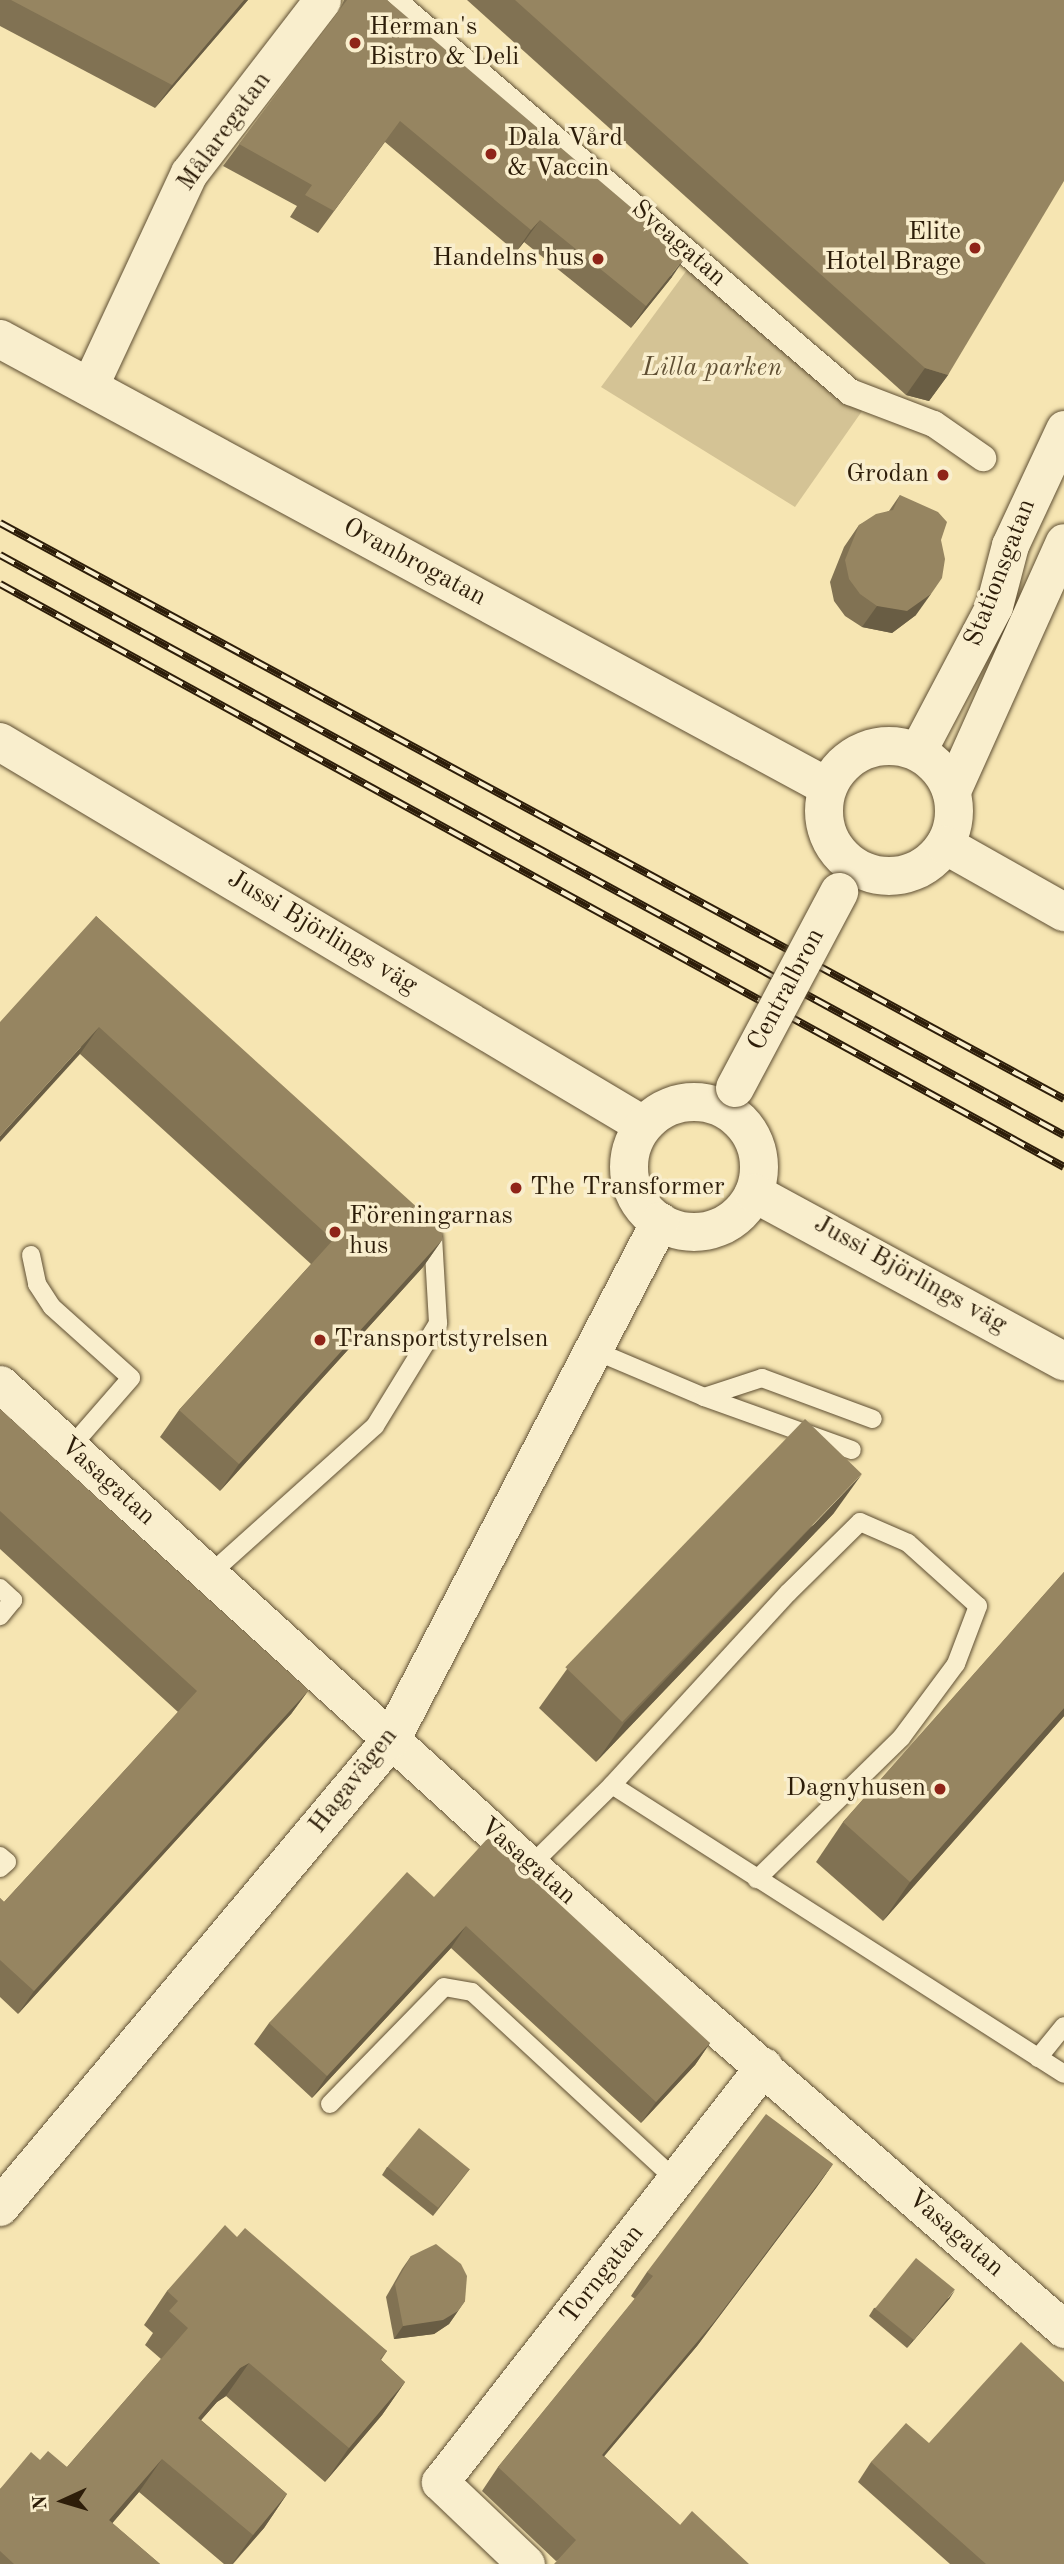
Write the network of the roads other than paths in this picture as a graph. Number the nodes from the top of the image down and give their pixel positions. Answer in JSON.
{"nodes":[{"id":1,"x":323,"y":0,"type":"edge"},
{"id":2,"x":391,"y":0,"type":"edge"},
{"id":3,"x":0,"y":339,"type":"edge"},
{"id":4,"x":89,"y":387,"type":"junction"},
{"id":5,"x":1064,"y":429,"type":"edge"},
{"id":6,"x":983,"y":458,"type":"dead end"},
{"id":7,"x":1064,"y":542,"type":"edge"},
{"id":8,"x":0,"y":742,"type":"edge"},
{"id":9,"x":917,"y":752,"type":"junction"},
{"id":10,"x":828,"y":787,"type":"junction"},
{"id":11,"x":951,"y":793,"type":"junction"},
{"id":12,"x":944,"y":845,"type":"junction"},
{"id":13,"x":846,"y":879,"type":"junction"},
{"id":14,"x":1064,"y":912,"type":"edge"},
{"id":15,"x":729,"y":1099,"type":"junction"},
{"id":16,"x":643,"y":1125,"type":"junction"},
{"id":17,"x":754,"y":1193,"type":"junction"},
{"id":18,"x":660,"y":1222,"type":"junction"},
{"id":19,"x":433,"y":1236,"type":"edge"},
{"id":20,"x":31,"y":1255,"type":"dead end"},
{"id":21,"x":592,"y":1349,"type":"junction"},
{"id":22,"x":1064,"y":1361,"type":"edge"},
{"id":23,"x":0,"y":1384,"type":"edge"},
{"id":24,"x":704,"y":1396,"type":"junction"},
{"id":25,"x":873,"y":1419,"type":"dead end"},
{"id":26,"x":70,"y":1448,"type":"junction"},
{"id":27,"x":852,"y":1450,"type":"dead end"},
{"id":28,"x":209,"y":1575,"type":"junction"},
{"id":29,"x":0,"y":1588,"type":"edge"},
{"id":30,"x":0,"y":1616,"type":"edge"},
{"id":31,"x":391,"y":1740,"type":"junction"},
{"id":32,"x":612,"y":1786,"type":"junction"},
{"id":33,"x":0,"y":1856,"type":"edge"},
{"id":34,"x":530,"y":1866,"type":"junction"},
{"id":35,"x":0,"y":1868,"type":"edge"},
{"id":36,"x":758,"y":1879,"type":"junction"},
{"id":37,"x":1064,"y":2026,"type":"edge"},
{"id":38,"x":1038,"y":2058,"type":"junction"},
{"id":39,"x":764,"y":2066,"type":"junction"},
{"id":40,"x":1064,"y":2074,"type":"edge"},
{"id":41,"x":330,"y":2104,"type":"edge"},
{"id":42,"x":677,"y":2181,"type":"junction"},
{"id":43,"x":0,"y":2207,"type":"edge"},
{"id":44,"x":1064,"y":2329,"type":"edge"},
{"id":45,"x":526,"y":2564,"type":"edge"}],
"edges":[{"from":1,"to":4,"type":"street","name":"Målaregatan"},
{"from":2,"to":6,"type":"street","name":"Sveagatan"},
{"from":3,"to":4,"type":"street","name":"Ovanbrogatan"},
{"from":4,"to":10,"type":"street","name":"Ovanbrogatan"},
{"from":5,"to":9,"type":"street","name":"Stationsgatan"},
{"from":7,"to":11,"type":"street","name":"Stationsgatan"},
{"from":8,"to":16,"type":"street","name":"Jussi Björlings väg"},
{"from":9,"to":10,"type":"street"},
{"from":9,"to":11,"type":"street"},
{"from":10,"to":13,"type":"street"},
{"from":11,"to":12,"type":"street"},
{"from":12,"to":13,"type":"street"},
{"from":12,"to":14,"type":"street"},
{"from":13,"to":15,"type":"street","name":"Centralbron","bridge":true},
{"from":15,"to":16,"type":"street"},
{"from":15,"to":17,"type":"street"},
{"from":16,"to":18,"type":"street"},
{"from":17,"to":18,"type":"street"},
{"from":17,"to":22,"type":"street","name":"Jussi Björlings väg"},
{"from":18,"to":21,"type":"street","name":"Hagavägen"},
{"from":19,"to":28,"type":"lane"},
{"from":20,"to":26,"type":"lane"},
{"from":21,"to":24,"type":"lane"},
{"from":21,"to":31,"type":"street","name":"Hagavägen"},
{"from":23,"to":26,"type":"street","name":"Vasagatan"},
{"from":24,"to":25,"type":"lane"},
{"from":24,"to":27,"type":"lane"},
{"from":26,"to":28,"type":"street","name":"Vasagatan"},
{"from":28,"to":31,"type":"street","name":"Vasagatan"},
{"from":29,"to":30,"type":"lane"},
{"from":31,"to":34,"type":"street","name":"Vasagatan"},
{"from":31,"to":43,"type":"street","name":"Hagavägen"},
{"from":32,"to":34,"type":"lane"},
{"from":32,"to":36,"type":"lane"},
{"from":32,"to":36,"type":"lane"},
{"from":33,"to":35,"type":"lane"},
{"from":34,"to":39,"type":"street","name":"Vasagatan"},
{"from":36,"to":38,"type":"lane"},
{"from":37,"to":38,"type":"lane"},
{"from":38,"to":40,"type":"lane"},
{"from":39,"to":42,"type":"street","name":"Torngatan"},
{"from":39,"to":44,"type":"street","name":"Vasagatan"},
{"from":41,"to":42,"type":"lane"},
{"from":42,"to":45,"type":"street","name":"Torngatan"}]}
